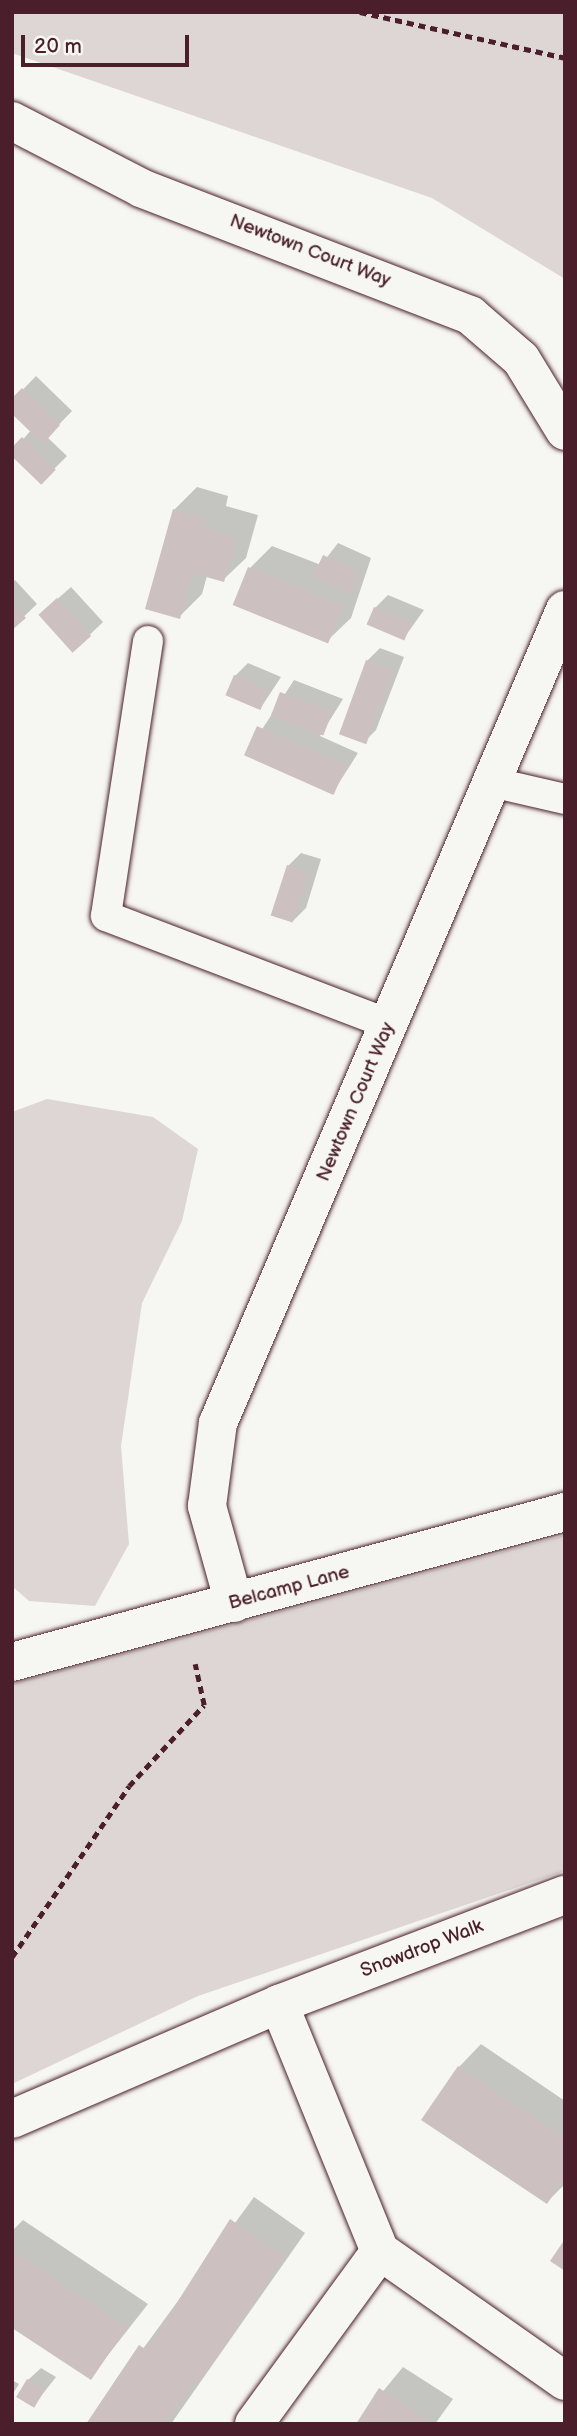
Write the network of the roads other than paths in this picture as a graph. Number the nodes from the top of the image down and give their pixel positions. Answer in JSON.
{"nodes":[{"id":1,"x":12,"y":121,"type":"edge"},
{"id":2,"x":565,"y":431,"type":"edge"},
{"id":3,"x":565,"y":610,"type":"edge"},
{"id":4,"x":148,"y":641,"type":"dead end"},
{"id":5,"x":491,"y":782,"type":"junction"},
{"id":6,"x":565,"y":800,"type":"edge"},
{"id":7,"x":389,"y":1024,"type":"junction"},
{"id":8,"x":565,"y":1512,"type":"edge"},
{"id":9,"x":234,"y":1603,"type":"junction"},
{"id":10,"x":12,"y":1662,"type":"edge"},
{"id":11,"x":565,"y":1895,"type":"edge"},
{"id":12,"x":279,"y":2004,"type":"junction"},
{"id":13,"x":12,"y":2119,"type":"edge"},
{"id":14,"x":380,"y":2251,"type":"junction"},
{"id":15,"x":565,"y":2381,"type":"edge"},
{"id":16,"x":254,"y":2424,"type":"edge"}],
"edges":[{"from":1,"to":2,"type":"street","name":"Newtown Court Way"},
{"from":3,"to":5,"type":"street","name":"Newtown Court Way"},
{"from":4,"to":7,"type":"lane"},
{"from":5,"to":6,"type":"lane"},
{"from":5,"to":7,"type":"street","name":"Newtown Court Way"},
{"from":7,"to":9,"type":"street","name":"Newtown Court Way"},
{"from":8,"to":9,"type":"street","name":"Belcamp Lane"},
{"from":9,"to":10,"type":"street","name":"Belcamp Lane"},
{"from":11,"to":12,"type":"street","name":"Snowdrop Walk"},
{"from":12,"to":13,"type":"street","name":"Snowdrop Walk"},
{"from":12,"to":14,"type":"street"},
{"from":14,"to":15,"type":"street"},
{"from":14,"to":16,"type":"street"}]}
